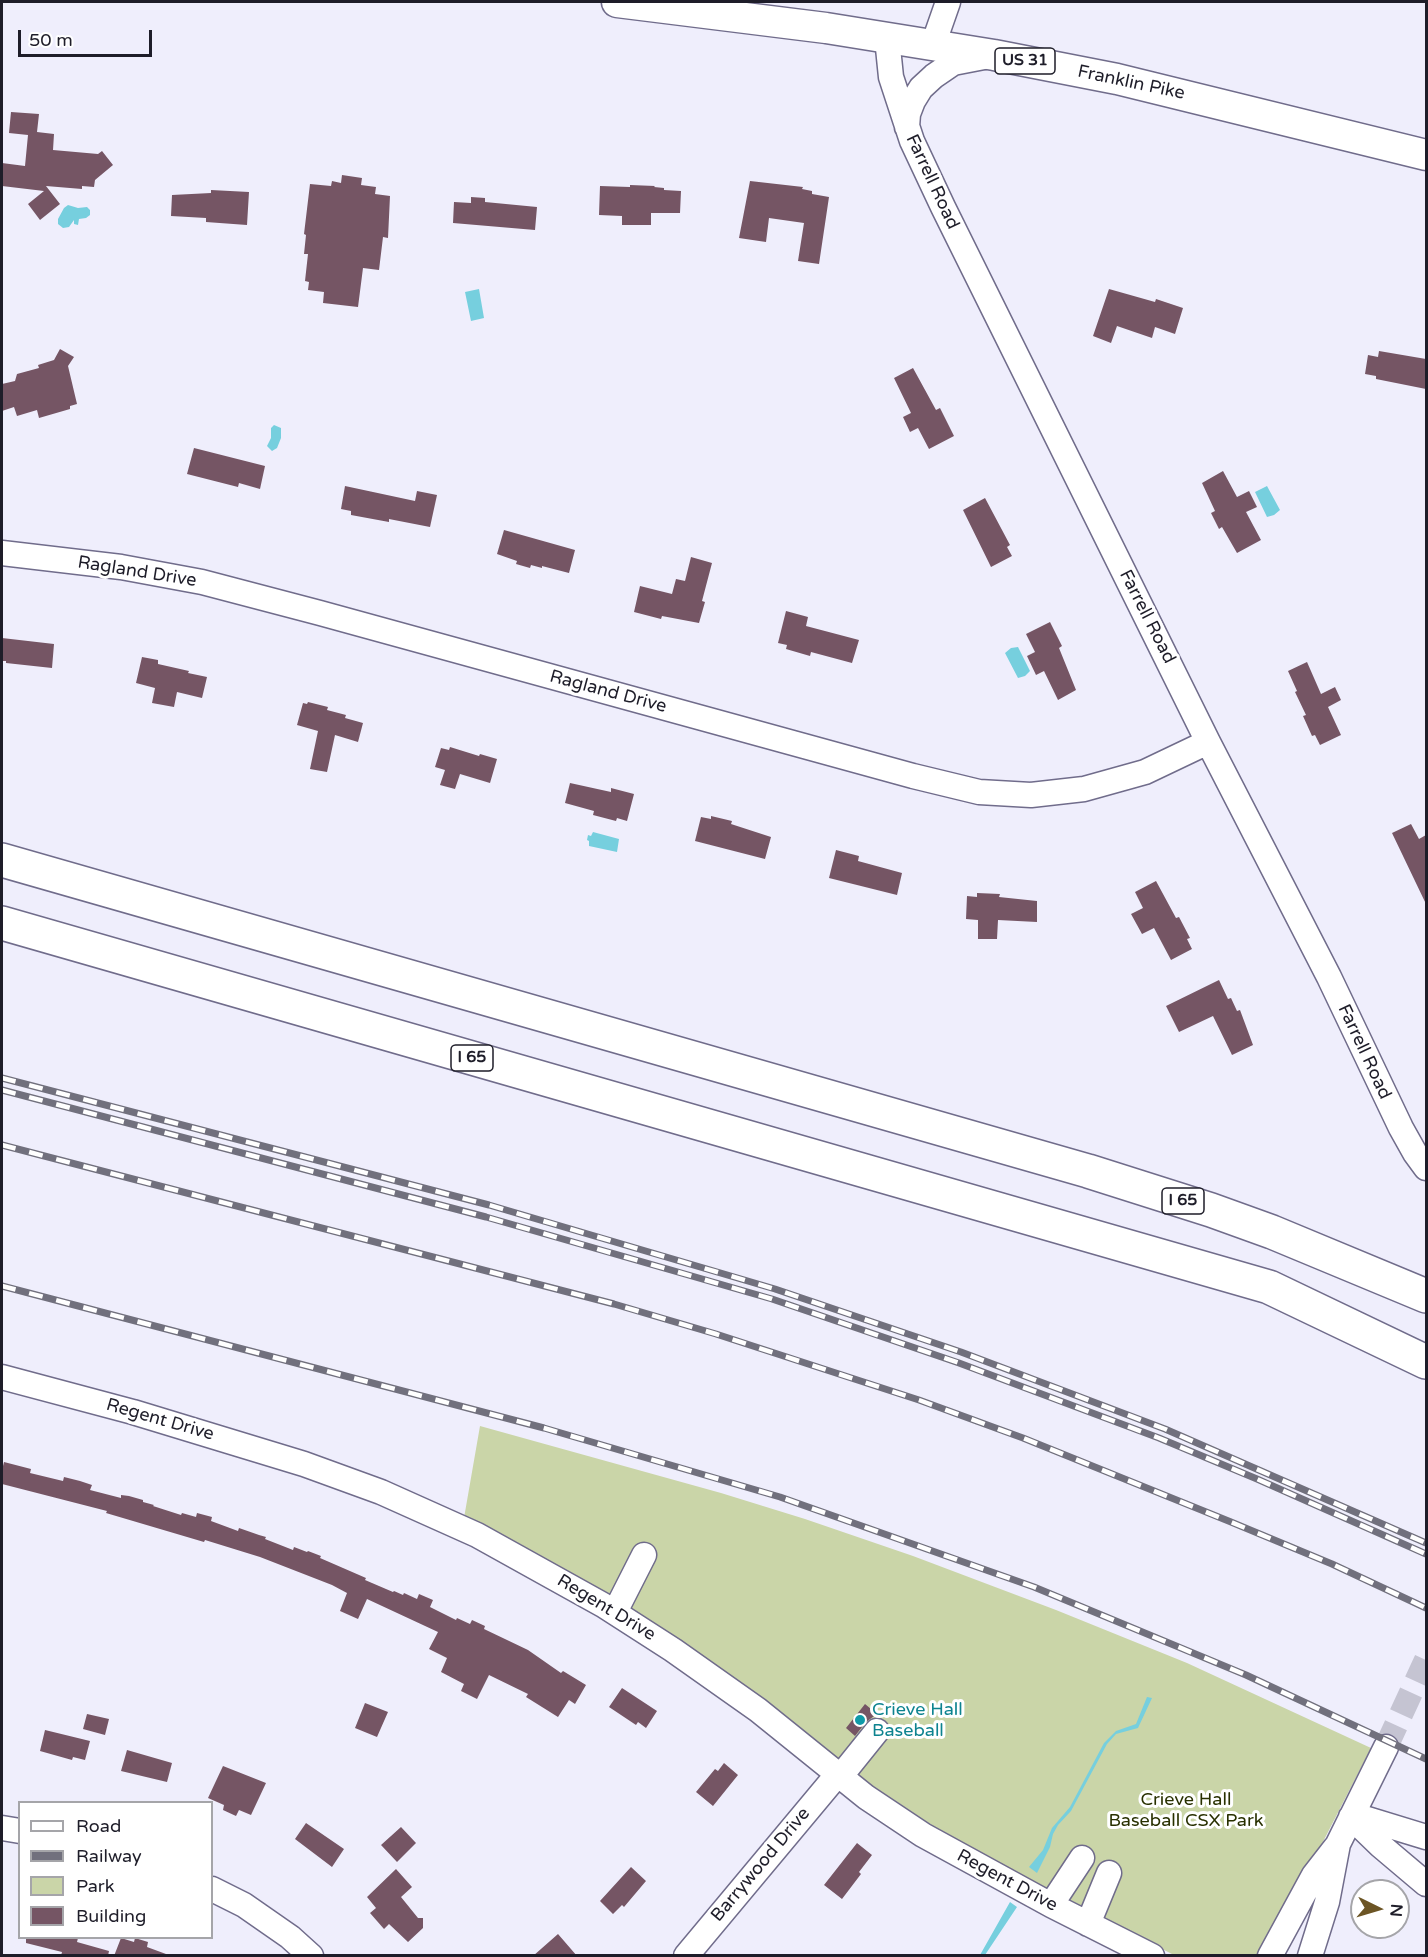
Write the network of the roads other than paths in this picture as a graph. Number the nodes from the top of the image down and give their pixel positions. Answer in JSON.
{"nodes":[{"id":1,"x":617,"y":2,"type":"edge"},
{"id":2,"x":948,"y":2,"type":"edge"},
{"id":3,"x":886,"y":38,"type":"junction"},
{"id":4,"x":933,"y":45,"type":"junction"},
{"id":5,"x":994,"y":55,"type":"junction"},
{"id":6,"x":907,"y":127,"type":"junction"},
{"id":7,"x":1426,"y":155,"type":"edge"},
{"id":8,"x":2,"y":553,"type":"edge"},
{"id":9,"x":1208,"y":742,"type":"junction"},
{"id":10,"x":2,"y":860,"type":"edge"},
{"id":11,"x":2,"y":923,"type":"edge"},
{"id":12,"x":1426,"y":1168,"type":"edge"},
{"id":13,"x":1426,"y":1296,"type":"edge"},
{"id":14,"x":1426,"y":1362,"type":"edge"},
{"id":15,"x":2,"y":1377,"type":"edge"},
{"id":16,"x":644,"y":1555,"type":"dead end"},
{"id":17,"x":615,"y":1612,"type":"junction"},
{"id":18,"x":877,"y":1731,"type":"dead end"},
{"id":19,"x":1386,"y":1747,"type":"tunnel mouth"},
{"id":20,"x":838,"y":1776,"type":"junction"},
{"id":21,"x":1352,"y":1816,"type":"junction"},
{"id":22,"x":2,"y":1828,"type":"edge"},
{"id":23,"x":18,"y":1831,"type":"edge"},
{"id":24,"x":1426,"y":1837,"type":"edge"},
{"id":25,"x":1338,"y":1844,"type":"junction"},
{"id":26,"x":1082,"y":1858,"type":"dead end"},
{"id":27,"x":1109,"y":1873,"type":"dead end"},
{"id":28,"x":1426,"y":1884,"type":"edge"},
{"id":29,"x":213,"y":1890,"type":"edge"},
{"id":30,"x":1051,"y":1905,"type":"junction"},
{"id":31,"x":1088,"y":1924,"type":"junction"},
{"id":32,"x":311,"y":1956,"type":"edge"},
{"id":33,"x":686,"y":1956,"type":"edge"},
{"id":34,"x":1152,"y":1956,"type":"edge"},
{"id":35,"x":1270,"y":1956,"type":"edge"},
{"id":36,"x":1310,"y":1956,"type":"edge"}],
"edges":[{"from":1,"to":3,"type":"main road","name":"Franklin Pike","number":"US 31"},
{"from":2,"to":4,"type":"street"},
{"from":3,"to":4,"type":"main road","name":"Franklin Pike","number":"US 31"},
{"from":3,"to":6,"type":"street","name":"Farrell Road"},
{"from":4,"to":5,"type":"main road","name":"Franklin Pike","number":"US 31"},
{"from":5,"to":6,"type":"street","name":"Farrell Road"},
{"from":5,"to":7,"type":"main road","name":"Franklin Pike","number":"US 31"},
{"from":6,"to":9,"type":"street","name":"Farrell Road"},
{"from":8,"to":9,"type":"street","name":"Ragland Drive"},
{"from":9,"to":12,"type":"street","name":"Farrell Road"},
{"from":10,"to":13,"type":"highway","number":"I 65"},
{"from":11,"to":14,"type":"highway","number":"I 65"},
{"from":15,"to":17,"type":"street","name":"Regent Drive"},
{"from":16,"to":17,"type":"street"},
{"from":17,"to":20,"type":"street","name":"Regent Drive"},
{"from":18,"to":20,"type":"street","name":"Barrywood Drive"},
{"from":19,"to":21,"type":"street"},
{"from":20,"to":30,"type":"street","name":"Regent Drive"},
{"from":20,"to":33,"type":"street","name":"Barrywood Drive"},
{"from":21,"to":24,"type":"street"},
{"from":21,"to":25,"type":"street"},
{"from":21,"to":28,"type":"street"},
{"from":22,"to":23,"type":"street"},
{"from":25,"to":35,"type":"street"},
{"from":25,"to":36,"type":"street"},
{"from":26,"to":30,"type":"street"},
{"from":27,"to":31,"type":"street"},
{"from":29,"to":32,"type":"street"},
{"from":30,"to":31,"type":"street","name":"Regent Drive"},
{"from":31,"to":34,"type":"street","name":"Regent Drive"}]}
